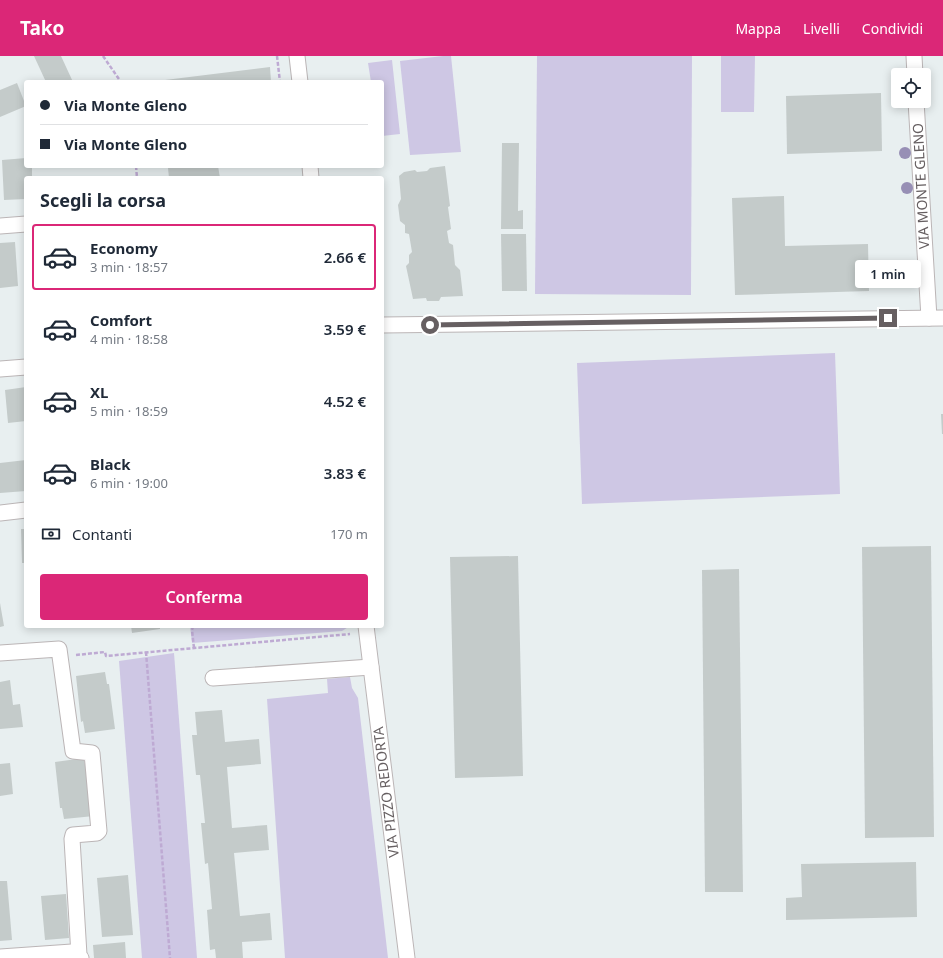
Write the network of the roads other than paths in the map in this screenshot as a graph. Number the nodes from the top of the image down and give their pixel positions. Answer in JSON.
{"nodes":[{"id":1,"x":297,"y":56,"type":"edge"},
{"id":2,"x":914,"y":56,"type":"edge"},
{"id":3,"x":915,"y":68,"type":"edge"},
{"id":4,"x":300,"y":80,"type":"edge"},
{"id":5,"x":917,"y":108,"type":"edge"},
{"id":6,"x":24,"y":224,"type":"edge"},
{"id":7,"x":0,"y":226,"type":"edge"},
{"id":8,"x":936,"y":318,"type":"edge"},
{"id":9,"x":384,"y":325,"type":"edge"},
{"id":10,"x":24,"y":367,"type":"edge"},
{"id":11,"x":0,"y":369,"type":"edge"},
{"id":12,"x":24,"y":510,"type":"edge"},
{"id":13,"x":0,"y":513,"type":"edge"},
{"id":14,"x":366,"y":629,"type":"edge"},
{"id":15,"x":0,"y":653,"type":"edge"},
{"id":16,"x":371,"y":667,"type":"junction"},
{"id":17,"x":213,"y":678,"type":"dead end"},
{"id":18,"x":80,"y":956,"type":"edge"},
{"id":19,"x":0,"y":957,"type":"edge"},
{"id":20,"x":407,"y":958,"type":"edge"}],
"edges":[{"from":1,"to":4,"type":"street"},
{"from":2,"to":3,"type":"street"},
{"from":5,"to":8,"type":"street","name":"VIA MONTE GLENO"},
{"from":6,"to":7,"type":"street"},
{"from":8,"to":9,"type":"street","name":"VIA MONTE GLENO"},
{"from":10,"to":11,"type":"street"},
{"from":12,"to":13,"type":"street"},
{"from":14,"to":16,"type":"street","name":"VIA PIZZO REDORTA"},
{"from":15,"to":18,"type":"street"},
{"from":16,"to":17,"type":"street"},
{"from":16,"to":20,"type":"street","name":"VIA PIZZO REDORTA"},
{"from":18,"to":19,"type":"street"}]}
